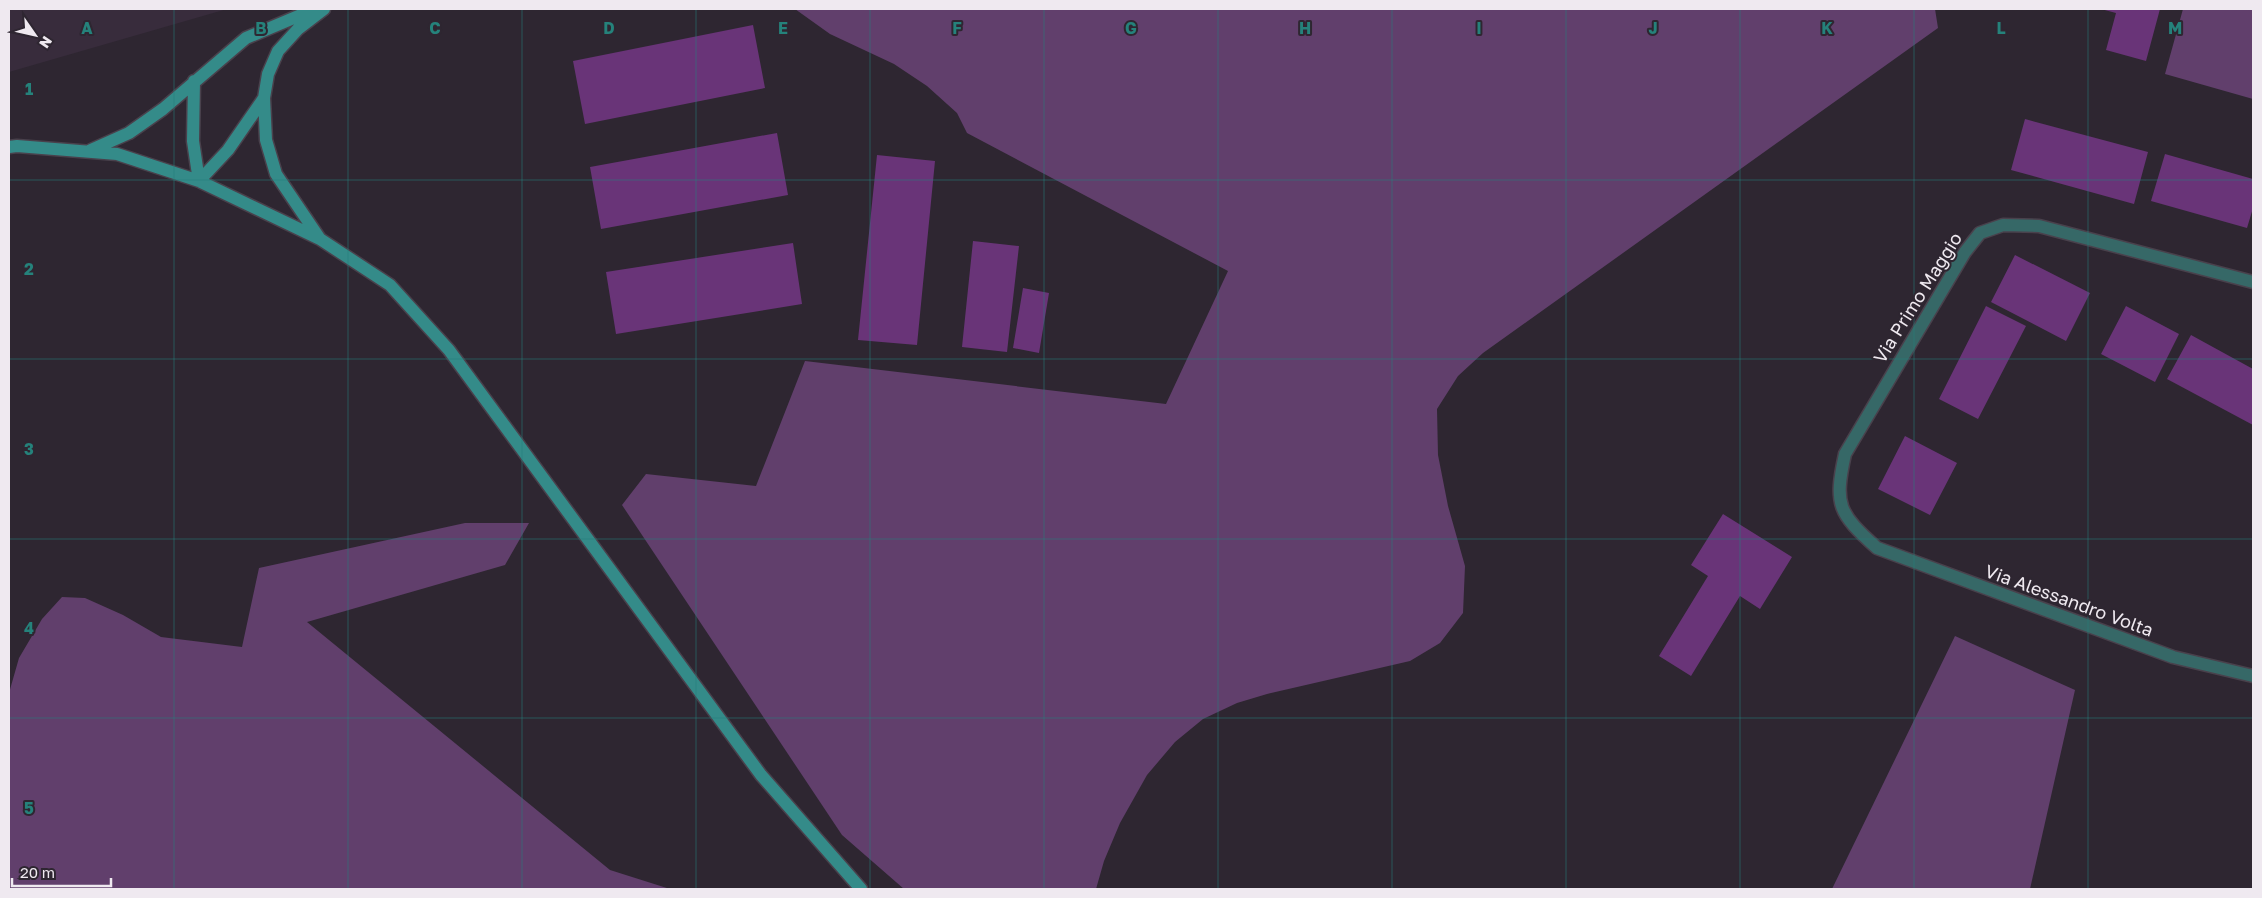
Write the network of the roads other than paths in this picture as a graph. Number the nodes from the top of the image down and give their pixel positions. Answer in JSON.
{"nodes":[{"id":1,"x":315,"y":9,"type":"edge"},
{"id":2,"x":324,"y":9,"type":"edge"},
{"id":3,"x":194,"y":81,"type":"junction"},
{"id":4,"x":264,"y":98,"type":"junction"},
{"id":5,"x":9,"y":147,"type":"edge"},
{"id":6,"x":88,"y":152,"type":"junction"},
{"id":7,"x":199,"y":181,"type":"junction"},
{"id":8,"x":320,"y":239,"type":"junction"},
{"id":9,"x":2253,"y":282,"type":"edge"},
{"id":10,"x":1877,"y":548,"type":"joint"},
{"id":11,"x":2253,"y":676,"type":"edge"},
{"id":12,"x":858,"y":886,"type":"edge"}],
"edges":[{"from":1,"to":3,"type":"street"},
{"from":2,"to":4,"type":"street"},
{"from":3,"to":6,"type":"street"},
{"from":3,"to":7,"type":"street"},
{"from":4,"to":7,"type":"street"},
{"from":4,"to":8,"type":"street"},
{"from":5,"to":6,"type":"street"},
{"from":6,"to":7,"type":"street"},
{"from":7,"to":8,"type":"street"},
{"from":8,"to":12,"type":"street"},
{"from":9,"to":10,"type":"street","name":"Via Primo Maggio"},
{"from":10,"to":11,"type":"street","name":"Via Alessandro Volta"}]}
